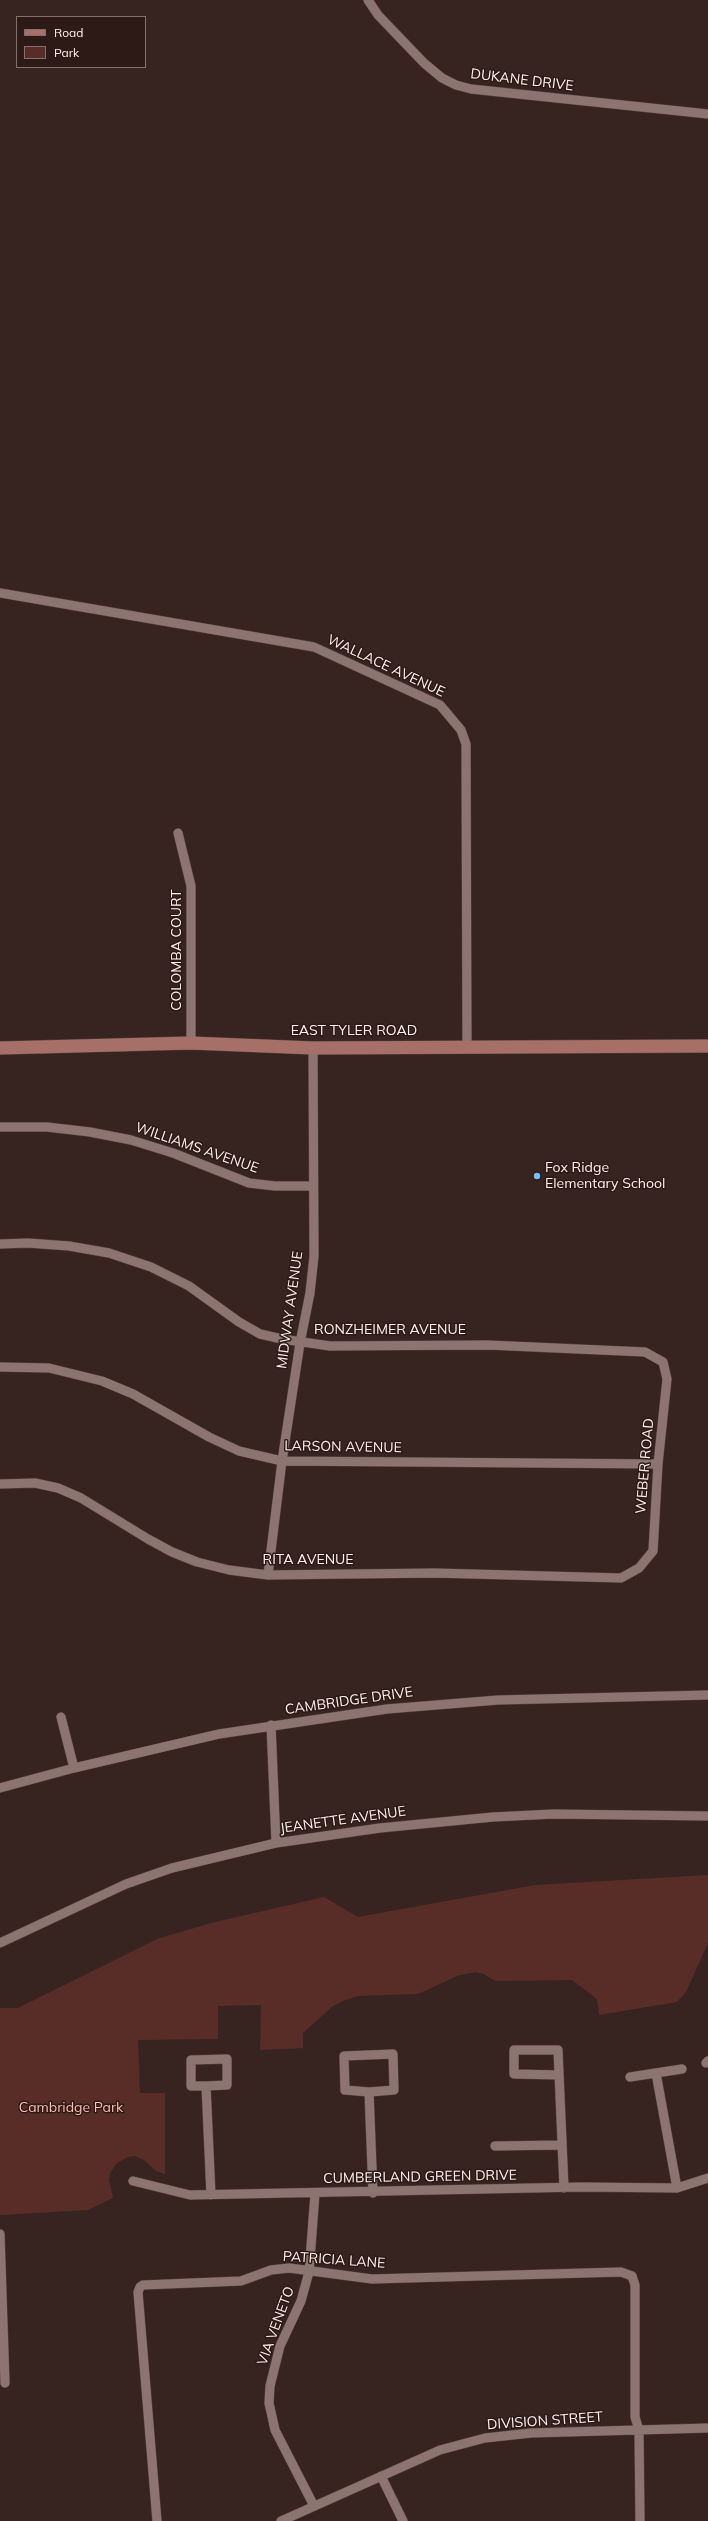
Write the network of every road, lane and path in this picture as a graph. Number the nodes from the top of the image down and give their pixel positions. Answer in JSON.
{"nodes":[{"id":1,"x":368,"y":0,"type":"edge"},
{"id":2,"x":708,"y":114,"type":"edge"},
{"id":3,"x":0,"y":593,"type":"edge"},
{"id":4,"x":178,"y":833,"type":"dead end"},
{"id":5,"x":191,"y":1043,"type":"junction"},
{"id":6,"x":708,"y":1046,"type":"edge"},
{"id":7,"x":467,"y":1047,"type":"junction"},
{"id":8,"x":0,"y":1048,"type":"edge"},
{"id":9,"x":313,"y":1048,"type":"junction"},
{"id":10,"x":0,"y":1127,"type":"edge"},
{"id":11,"x":313,"y":1186,"type":"junction"},
{"id":12,"x":0,"y":1244,"type":"edge"},
{"id":13,"x":300,"y":1343,"type":"junction"},
{"id":14,"x":657,"y":1359,"type":"joint"},
{"id":15,"x":0,"y":1367,"type":"edge"},
{"id":16,"x":282,"y":1461,"type":"junction"},
{"id":17,"x":658,"y":1464,"type":"junction"},
{"id":18,"x":0,"y":1484,"type":"edge"},
{"id":19,"x":634,"y":1571,"type":"joint"},
{"id":20,"x":268,"y":1575,"type":"junction"},
{"id":21,"x":708,"y":1695,"type":"edge"},
{"id":22,"x":61,"y":1717,"type":"dead end"},
{"id":23,"x":271,"y":1725,"type":"junction"},
{"id":24,"x":74,"y":1768,"type":"junction"},
{"id":25,"x":0,"y":1788,"type":"edge"},
{"id":26,"x":708,"y":1816,"type":"edge"},
{"id":27,"x":276,"y":1843,"type":"junction"},
{"id":28,"x":0,"y":1943,"type":"edge"},
{"id":29,"x":682,"y":2069,"type":"dead end"},
{"id":30,"x":656,"y":2073,"type":"junction"},
{"id":31,"x":559,"y":2075,"type":"junction"},
{"id":32,"x":630,"y":2077,"type":"dead end"},
{"id":33,"x":206,"y":2086,"type":"junction"},
{"id":34,"x":369,"y":2092,"type":"junction"},
{"id":35,"x":495,"y":2146,"type":"dead end"},
{"id":36,"x":562,"y":2146,"type":"junction"},
{"id":37,"x":708,"y":2178,"type":"edge"},
{"id":38,"x":134,"y":2180,"type":"dead end"},
{"id":39,"x":564,"y":2188,"type":"junction"},
{"id":40,"x":677,"y":2188,"type":"junction"},
{"id":41,"x":374,"y":2192,"type":"junction"},
{"id":42,"x":315,"y":2194,"type":"junction"},
{"id":43,"x":211,"y":2195,"type":"junction"},
{"id":44,"x":0,"y":2234,"type":"edge"},
{"id":45,"x":309,"y":2272,"type":"junction"},
{"id":46,"x":1,"y":2286,"type":"edge"},
{"id":47,"x":5,"y":2383,"type":"dead end"},
{"id":48,"x":708,"y":2428,"type":"edge"},
{"id":49,"x":639,"y":2430,"type":"junction"},
{"id":50,"x":381,"y":2476,"type":"junction"},
{"id":51,"x":314,"y":2506,"type":"junction"},
{"id":52,"x":157,"y":2521,"type":"edge"},
{"id":53,"x":281,"y":2521,"type":"edge"},
{"id":54,"x":403,"y":2521,"type":"edge"},
{"id":55,"x":640,"y":2521,"type":"edge"}],
"edges":[{"from":1,"to":2,"type":"street","name":"DUKANE DRIVE"},
{"from":3,"to":7,"type":"street","name":"WALLACE AVENUE"},
{"from":4,"to":5,"type":"street","name":"COLOMBA COURT"},
{"from":5,"to":8,"type":"street","name":"EAST TYLER ROAD"},
{"from":5,"to":9,"type":"street","name":"EAST TYLER ROAD"},
{"from":6,"to":7,"type":"street","name":"EAST TYLER ROAD"},
{"from":7,"to":9,"type":"street","name":"EAST TYLER ROAD"},
{"from":9,"to":11,"type":"street","name":"MIDWAY AVENUE"},
{"from":10,"to":11,"type":"street","name":"WILLIAMS AVENUE"},
{"from":11,"to":13,"type":"street","name":"MIDWAY AVENUE"},
{"from":12,"to":13,"type":"street","name":"RONZHEIMER AVENUE"},
{"from":13,"to":14,"type":"street","name":"RONZHEIMER AVENUE"},
{"from":13,"to":16,"type":"street","name":"MIDWAY AVENUE"},
{"from":14,"to":17,"type":"street","name":"WEBER ROAD"},
{"from":15,"to":16,"type":"street","name":"LARSON AVENUE"},
{"from":16,"to":17,"type":"street","name":"LARSON AVENUE"},
{"from":16,"to":20,"type":"street","name":"MIDWAY AVENUE"},
{"from":17,"to":19,"type":"street","name":"WEBER ROAD"},
{"from":18,"to":20,"type":"street","name":"RITA AVENUE"},
{"from":19,"to":20,"type":"street","name":"RITA AVENUE"},
{"from":21,"to":23,"type":"street","name":"CAMBRIDGE DRIVE"},
{"from":22,"to":24,"type":"street"},
{"from":23,"to":24,"type":"street","name":"CAMBRIDGE DRIVE"},
{"from":23,"to":27,"type":"street"},
{"from":24,"to":25,"type":"street","name":"CAMBRIDGE DRIVE"},
{"from":26,"to":27,"type":"street","name":"JEANETTE AVENUE"},
{"from":27,"to":28,"type":"street","name":"JEANETTE AVENUE"},
{"from":29,"to":30,"type":"street"},
{"from":30,"to":32,"type":"street"},
{"from":30,"to":40,"type":"street"},
{"from":31,"to":31,"type":"street"},
{"from":31,"to":36,"type":"street"},
{"from":33,"to":33,"type":"street"},
{"from":33,"to":43,"type":"street"},
{"from":34,"to":34,"type":"street"},
{"from":34,"to":41,"type":"street"},
{"from":35,"to":36,"type":"street"},
{"from":36,"to":39,"type":"street"},
{"from":37,"to":40,"type":"street","name":"CUMBERLAND GREEN DRIVE"},
{"from":38,"to":43,"type":"street","name":"CUMBERLAND GREEN DRIVE"},
{"from":39,"to":40,"type":"street","name":"CUMBERLAND GREEN DRIVE"},
{"from":39,"to":41,"type":"street","name":"CUMBERLAND GREEN DRIVE"},
{"from":41,"to":42,"type":"street","name":"CUMBERLAND GREEN DRIVE"},
{"from":42,"to":43,"type":"street","name":"CUMBERLAND GREEN DRIVE"},
{"from":42,"to":45,"type":"street","name":"VIA VENETO"},
{"from":44,"to":46,"type":"street"},
{"from":45,"to":49,"type":"street","name":"PATRICIA LANE"},
{"from":45,"to":51,"type":"street","name":"VIA VENETO"},
{"from":45,"to":52,"type":"street","name":"PATRICIA LANE"},
{"from":46,"to":47,"type":"street"},
{"from":48,"to":49,"type":"street","name":"DIVISION STREET"},
{"from":49,"to":50,"type":"street","name":"DIVISION STREET"},
{"from":49,"to":55,"type":"street"},
{"from":50,"to":51,"type":"street","name":"DIVISION STREET"},
{"from":50,"to":54,"type":"street"},
{"from":51,"to":53,"type":"street","name":"DIVISION STREET"}]}
